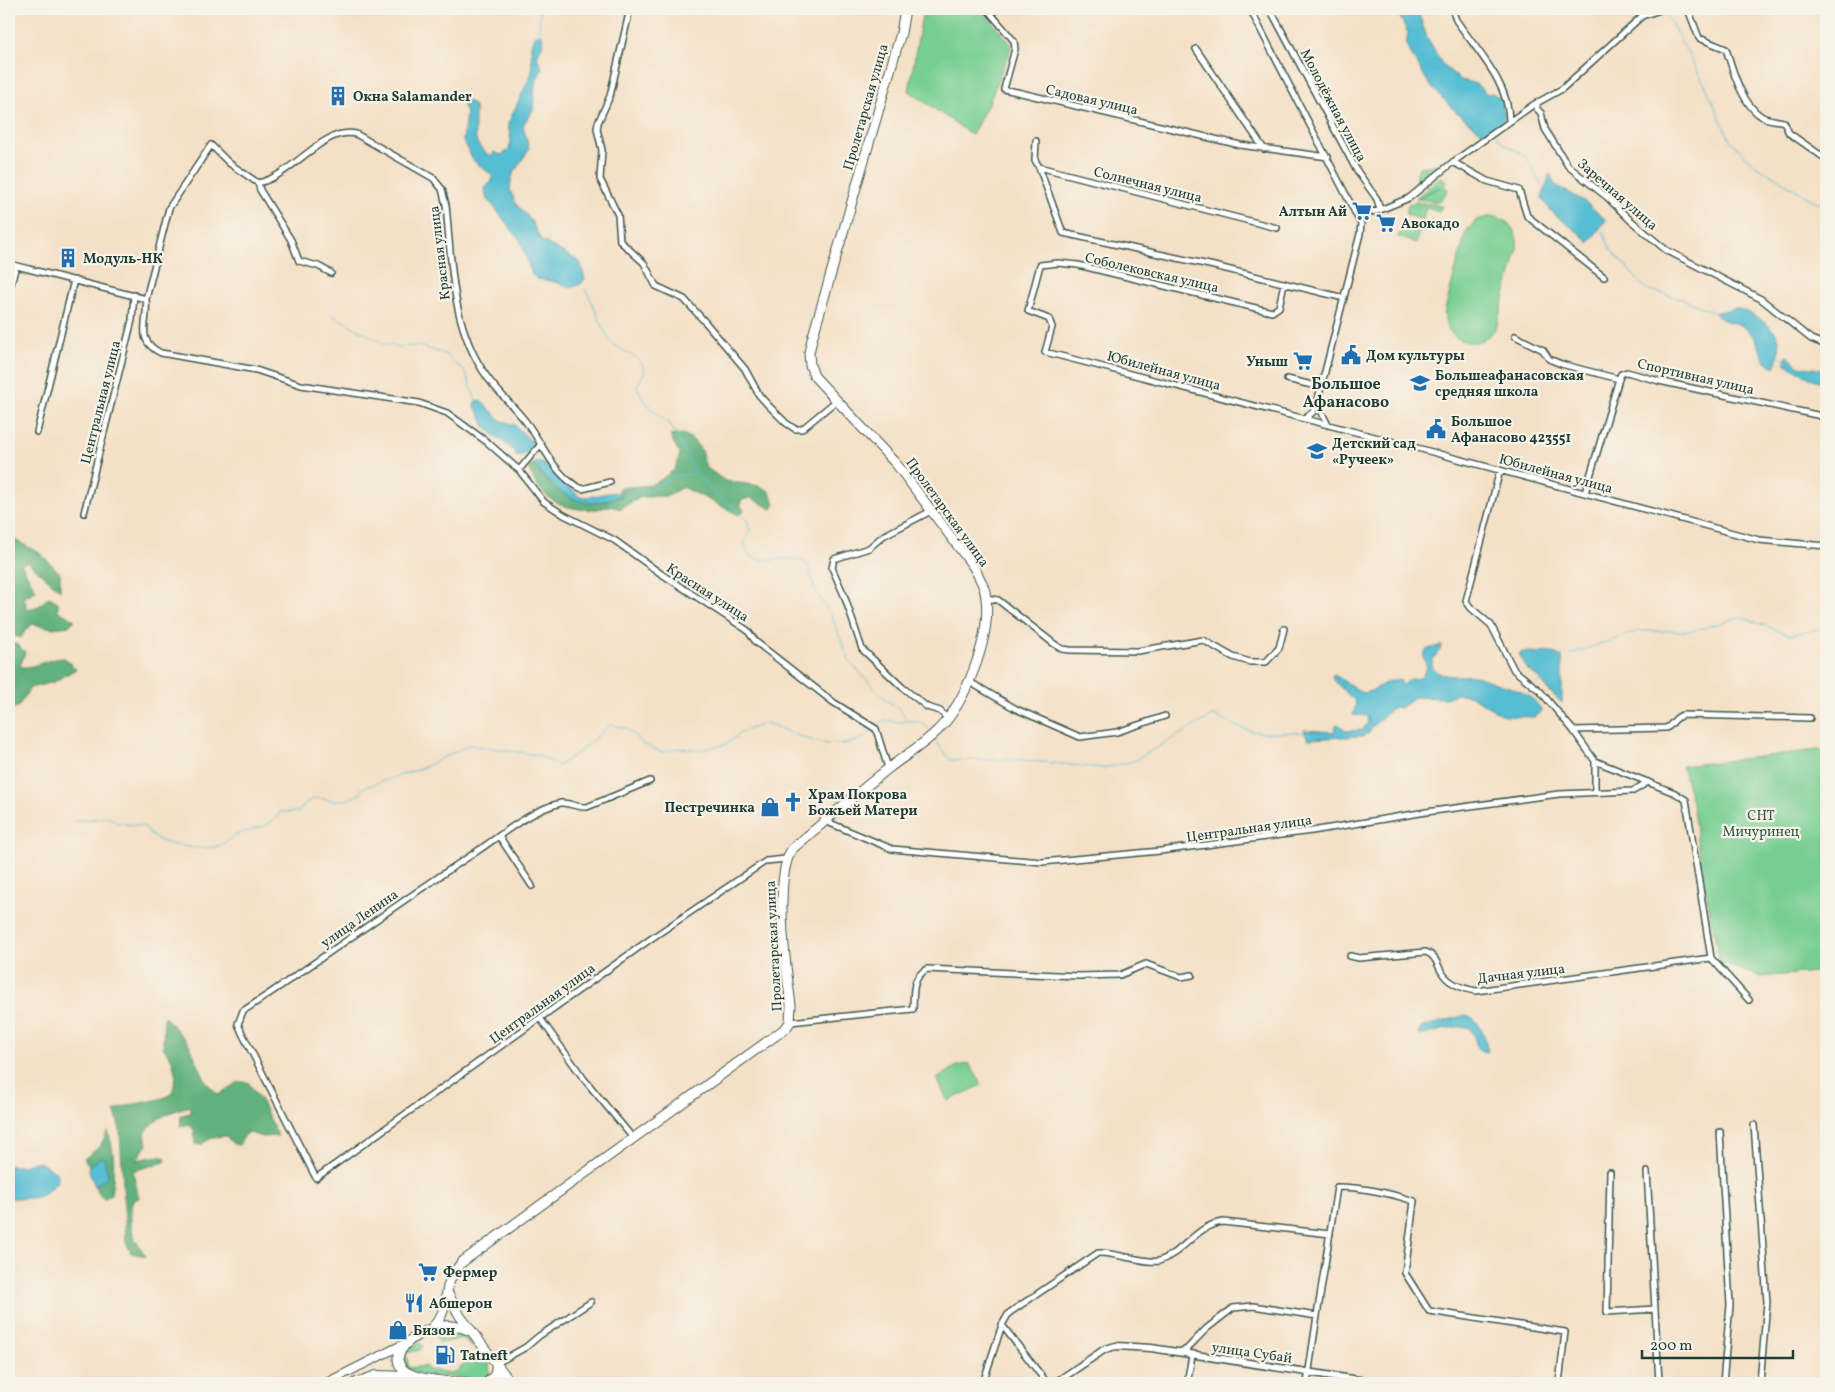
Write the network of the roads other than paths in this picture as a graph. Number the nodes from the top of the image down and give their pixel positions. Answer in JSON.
{"nodes":[{"id":1,"x":630,"y":9,"type":"edge"},
{"id":2,"x":905,"y":9,"type":"edge"},
{"id":3,"x":987,"y":9,"type":"edge"},
{"id":4,"x":1250,"y":9,"type":"edge"},
{"id":5,"x":1270,"y":9,"type":"edge"},
{"id":6,"x":1452,"y":9,"type":"edge"},
{"id":7,"x":1663,"y":9,"type":"edge"},
{"id":8,"x":1688,"y":9,"type":"edge"},
{"id":9,"x":1196,"y":49,"type":"dead end"},
{"id":10,"x":1537,"y":104,"type":"junction"},
{"id":11,"x":1509,"y":122,"type":"junction"},
{"id":12,"x":1036,"y":141,"type":"dead end"},
{"id":13,"x":1265,"y":149,"type":"junction"},
{"id":14,"x":1328,"y":158,"type":"junction"},
{"id":15,"x":1826,"y":159,"type":"edge"},
{"id":16,"x":1453,"y":162,"type":"junction"},
{"id":17,"x":1039,"y":167,"type":"junction"},
{"id":18,"x":258,"y":183,"type":"junction"},
{"id":19,"x":1380,"y":210,"type":"junction"},
{"id":20,"x":1358,"y":215,"type":"junction"},
{"id":21,"x":1277,"y":228,"type":"dead end"},
{"id":22,"x":9,"y":264,"type":"edge"},
{"id":23,"x":16,"y":266,"type":"junction"},
{"id":24,"x":331,"y":273,"type":"dead end"},
{"id":25,"x":1604,"y":277,"type":"dead end"},
{"id":26,"x":74,"y":280,"type":"junction"},
{"id":27,"x":1284,"y":284,"type":"junction"},
{"id":28,"x":9,"y":290,"type":"edge"},
{"id":29,"x":134,"y":295,"type":"junction"},
{"id":30,"x":1344,"y":298,"type":"junction"},
{"id":31,"x":146,"y":299,"type":"junction"},
{"id":32,"x":1028,"y":311,"type":"joint"},
{"id":33,"x":1515,"y":336,"type":"dead end"},
{"id":34,"x":1826,"y":345,"type":"edge"},
{"id":35,"x":1286,"y":379,"type":"dead end"},
{"id":36,"x":1618,"y":379,"type":"junction"},
{"id":37,"x":1320,"y":387,"type":"junction"},
{"id":38,"x":836,"y":401,"type":"junction"},
{"id":39,"x":1317,"y":403,"type":"junction"},
{"id":40,"x":1826,"y":417,"type":"edge"},
{"id":41,"x":1305,"y":419,"type":"junction"},
{"id":42,"x":1328,"y":424,"type":"junction"},
{"id":43,"x":37,"y":432,"type":"dead end"},
{"id":44,"x":541,"y":444,"type":"junction"},
{"id":45,"x":519,"y":470,"type":"junction"},
{"id":46,"x":1500,"y":470,"type":"junction"},
{"id":47,"x":610,"y":482,"type":"dead end"},
{"id":48,"x":1585,"y":494,"type":"junction"},
{"id":49,"x":931,"y":511,"type":"junction"},
{"id":50,"x":84,"y":513,"type":"dead end"},
{"id":51,"x":1826,"y":546,"type":"edge"},
{"id":52,"x":986,"y":598,"type":"junction"},
{"id":53,"x":1284,"y":629,"type":"dead end"},
{"id":54,"x":968,"y":681,"type":"junction"},
{"id":55,"x":1165,"y":716,"type":"dead end"},
{"id":56,"x":1810,"y":718,"type":"dead end"},
{"id":57,"x":948,"y":719,"type":"junction"},
{"id":58,"x":1586,"y":728,"type":"junction"},
{"id":59,"x":1573,"y":730,"type":"junction"},
{"id":60,"x":1579,"y":737,"type":"junction"},
{"id":61,"x":1595,"y":761,"type":"junction"},
{"id":62,"x":888,"y":768,"type":"junction"},
{"id":63,"x":650,"y":781,"type":"dead end"},
{"id":64,"x":1648,"y":782,"type":"junction"},
{"id":65,"x":1595,"y":792,"type":"junction"},
{"id":66,"x":826,"y":821,"type":"junction"},
{"id":67,"x":500,"y":836,"type":"junction"},
{"id":68,"x":786,"y":859,"type":"junction"},
{"id":69,"x":532,"y":886,"type":"dead end"},
{"id":70,"x":1350,"y":956,"type":"dead end"},
{"id":71,"x":1711,"y":958,"type":"junction"},
{"id":72,"x":1192,"y":975,"type":"dead end"},
{"id":73,"x":1749,"y":1000,"type":"dead end"},
{"id":74,"x":540,"y":1018,"type":"junction"},
{"id":75,"x":790,"y":1022,"type":"junction"},
{"id":76,"x":1754,"y":1125,"type":"dead end"},
{"id":77,"x":1720,"y":1132,"type":"dead end"},
{"id":78,"x":633,"y":1138,"type":"junction"},
{"id":79,"x":1610,"y":1172,"type":"dead end"},
{"id":80,"x":1647,"y":1172,"type":"dead end"},
{"id":81,"x":316,"y":1178,"type":"joint"},
{"id":82,"x":1330,"y":1234,"type":"junction"},
{"id":83,"x":447,"y":1292,"type":"junction"},
{"id":84,"x":591,"y":1302,"type":"dead end"},
{"id":85,"x":1655,"y":1309,"type":"junction"},
{"id":86,"x":1317,"y":1316,"type":"junction"},
{"id":87,"x":1002,"y":1325,"type":"junction"},
{"id":88,"x":430,"y":1330,"type":"junction"},
{"id":89,"x":471,"y":1331,"type":"junction"},
{"id":90,"x":406,"y":1343,"type":"junction"},
{"id":91,"x":1176,"y":1353,"type":"junction"},
{"id":92,"x":1192,"y":1356,"type":"junction"},
{"id":93,"x":497,"y":1363,"type":"junction"},
{"id":94,"x":1309,"y":1373,"type":"junction"},
{"id":95,"x":409,"y":1376,"type":"junction"},
{"id":96,"x":326,"y":1383,"type":"edge"},
{"id":97,"x":354,"y":1383,"type":"edge"},
{"id":98,"x":467,"y":1383,"type":"edge"},
{"id":99,"x":487,"y":1383,"type":"edge"},
{"id":100,"x":511,"y":1383,"type":"edge"},
{"id":101,"x":983,"y":1383,"type":"edge"},
{"id":102,"x":1047,"y":1383,"type":"edge"},
{"id":103,"x":1055,"y":1383,"type":"edge"},
{"id":104,"x":1187,"y":1383,"type":"edge"},
{"id":105,"x":1307,"y":1383,"type":"edge"},
{"id":106,"x":1378,"y":1383,"type":"edge"},
{"id":107,"x":1560,"y":1383,"type":"edge"},
{"id":108,"x":1659,"y":1383,"type":"edge"},
{"id":109,"x":1723,"y":1383,"type":"edge"},
{"id":110,"x":1760,"y":1383,"type":"edge"}],
"edges":[{"from":1,"to":38,"type":"street"},
{"from":2,"to":38,"type":"main road","name":"Пролетарская улица"},
{"from":3,"to":13,"type":"street","name":"Садовая улица"},
{"from":4,"to":14,"type":"street"},
{"from":5,"to":19,"type":"street","name":"Молодёжная улица"},
{"from":6,"to":11,"type":"street"},
{"from":7,"to":10,"type":"street"},
{"from":8,"to":15,"type":"street"},
{"from":9,"to":13,"type":"street"},
{"from":10,"to":11,"type":"street"},
{"from":10,"to":34,"type":"street","name":"Заречная улица"},
{"from":11,"to":16,"type":"street"},
{"from":12,"to":17,"type":"street"},
{"from":13,"to":14,"type":"street"},
{"from":14,"to":20,"type":"street"},
{"from":16,"to":19,"type":"street"},
{"from":16,"to":25,"type":"street"},
{"from":17,"to":21,"type":"street","name":"Солнечная улица"},
{"from":17,"to":27,"type":"street"},
{"from":18,"to":24,"type":"street"},
{"from":18,"to":31,"type":"street"},
{"from":18,"to":44,"type":"street","name":"Красная улица"},
{"from":19,"to":20,"type":"street"},
{"from":20,"to":30,"type":"street"},
{"from":22,"to":23,"type":"street"},
{"from":23,"to":26,"type":"street"},
{"from":23,"to":28,"type":"street"},
{"from":26,"to":29,"type":"street"},
{"from":26,"to":43,"type":"street"},
{"from":27,"to":30,"type":"street"},
{"from":27,"to":32,"type":"street","name":"Соболековская улица"},
{"from":29,"to":31,"type":"street"},
{"from":29,"to":50,"type":"street","name":"Центральная улица"},
{"from":30,"to":37,"type":"street"},
{"from":31,"to":45,"type":"street","name":"Красная улица"},
{"from":32,"to":41,"type":"street","name":"Юбилейная улица"},
{"from":33,"to":36,"type":"street","name":"Спортивная улица"},
{"from":35,"to":37,"type":"street"},
{"from":36,"to":40,"type":"street","name":"Спортивная улица"},
{"from":36,"to":48,"type":"street"},
{"from":37,"to":39,"type":"street"},
{"from":38,"to":49,"type":"main road","name":"Пролетарская улица"},
{"from":39,"to":41,"type":"street"},
{"from":39,"to":42,"type":"street"},
{"from":41,"to":42,"type":"street","name":"Юбилейная улица"},
{"from":42,"to":46,"type":"street","name":"Юбилейная улица"},
{"from":44,"to":45,"type":"street"},
{"from":44,"to":47,"type":"street","name":"Красная улица"},
{"from":45,"to":62,"type":"street","name":"Красная улица"},
{"from":46,"to":48,"type":"street","name":"Юбилейная улица"},
{"from":46,"to":59,"type":"street"},
{"from":48,"to":51,"type":"street","name":"Юбилейная улица"},
{"from":49,"to":52,"type":"main road","name":"Пролетарская улица"},
{"from":49,"to":57,"type":"street"},
{"from":52,"to":53,"type":"street"},
{"from":52,"to":54,"type":"main road","name":"Пролетарская улица"},
{"from":54,"to":55,"type":"street"},
{"from":54,"to":57,"type":"main road","name":"Пролетарская улица"},
{"from":56,"to":58,"type":"street"},
{"from":57,"to":62,"type":"main road","name":"Пролетарская улица"},
{"from":58,"to":59,"type":"street"},
{"from":58,"to":60,"type":"street"},
{"from":59,"to":60,"type":"street"},
{"from":60,"to":61,"type":"street"},
{"from":61,"to":64,"type":"street"},
{"from":61,"to":65,"type":"street"},
{"from":62,"to":66,"type":"main road","name":"Пролетарская улица"},
{"from":63,"to":67,"type":"street","name":"улица Ленина"},
{"from":64,"to":65,"type":"street","name":"Центральная улица"},
{"from":64,"to":71,"type":"street"},
{"from":65,"to":66,"type":"street","name":"Центральная улица"},
{"from":66,"to":68,"type":"main road","name":"Пролетарская улица"},
{"from":67,"to":69,"type":"street"},
{"from":67,"to":81,"type":"street","name":"улица Ленина"},
{"from":68,"to":74,"type":"street","name":"Центральная улица"},
{"from":68,"to":75,"type":"main road","name":"Пролетарская улица"},
{"from":70,"to":71,"type":"street","name":"Дачная улица"},
{"from":71,"to":73,"type":"street"},
{"from":72,"to":75,"type":"street","name":"Пролетарская улица"},
{"from":74,"to":78,"type":"street"},
{"from":74,"to":81,"type":"street","name":"Центральная улица"},
{"from":75,"to":78,"type":"main road","name":"Пролетарская улица"},
{"from":76,"to":110,"type":"street"},
{"from":77,"to":109,"type":"street"},
{"from":78,"to":83,"type":"main road","name":"Пролетарская улица"},
{"from":79,"to":85,"type":"street"},
{"from":80,"to":85,"type":"street"},
{"from":82,"to":86,"type":"street","name":"улица Субай"},
{"from":82,"to":87,"type":"street"},
{"from":82,"to":107,"type":"street","name":"улица Субай"},
{"from":83,"to":88,"type":"main road","name":"Пролетарская улица"},
{"from":83,"to":89,"type":"main road"},
{"from":84,"to":93,"type":"street"},
{"from":85,"to":108,"type":"street"},
{"from":86,"to":91,"type":"street","name":"улица Субай"},
{"from":86,"to":94,"type":"street","name":"улица Субай"},
{"from":87,"to":101,"type":"street"},
{"from":87,"to":102,"type":"street"},
{"from":88,"to":89,"type":"main road"},
{"from":88,"to":90,"type":"main road"},
{"from":89,"to":93,"type":"main road"},
{"from":90,"to":95,"type":"main road"},
{"from":90,"to":96,"type":"main road"},
{"from":91,"to":92,"type":"street","name":"улица Субай"},
{"from":91,"to":103,"type":"street","name":"улица Субай"},
{"from":92,"to":94,"type":"street","name":"улица Субай"},
{"from":92,"to":104,"type":"street","name":"улица Субай"},
{"from":93,"to":99,"type":"main road"},
{"from":93,"to":100,"type":"main road"},
{"from":94,"to":105,"type":"street"},
{"from":94,"to":106,"type":"street","name":"улица Субай"},
{"from":95,"to":97,"type":"main road"},
{"from":95,"to":98,"type":"main road"}]}
